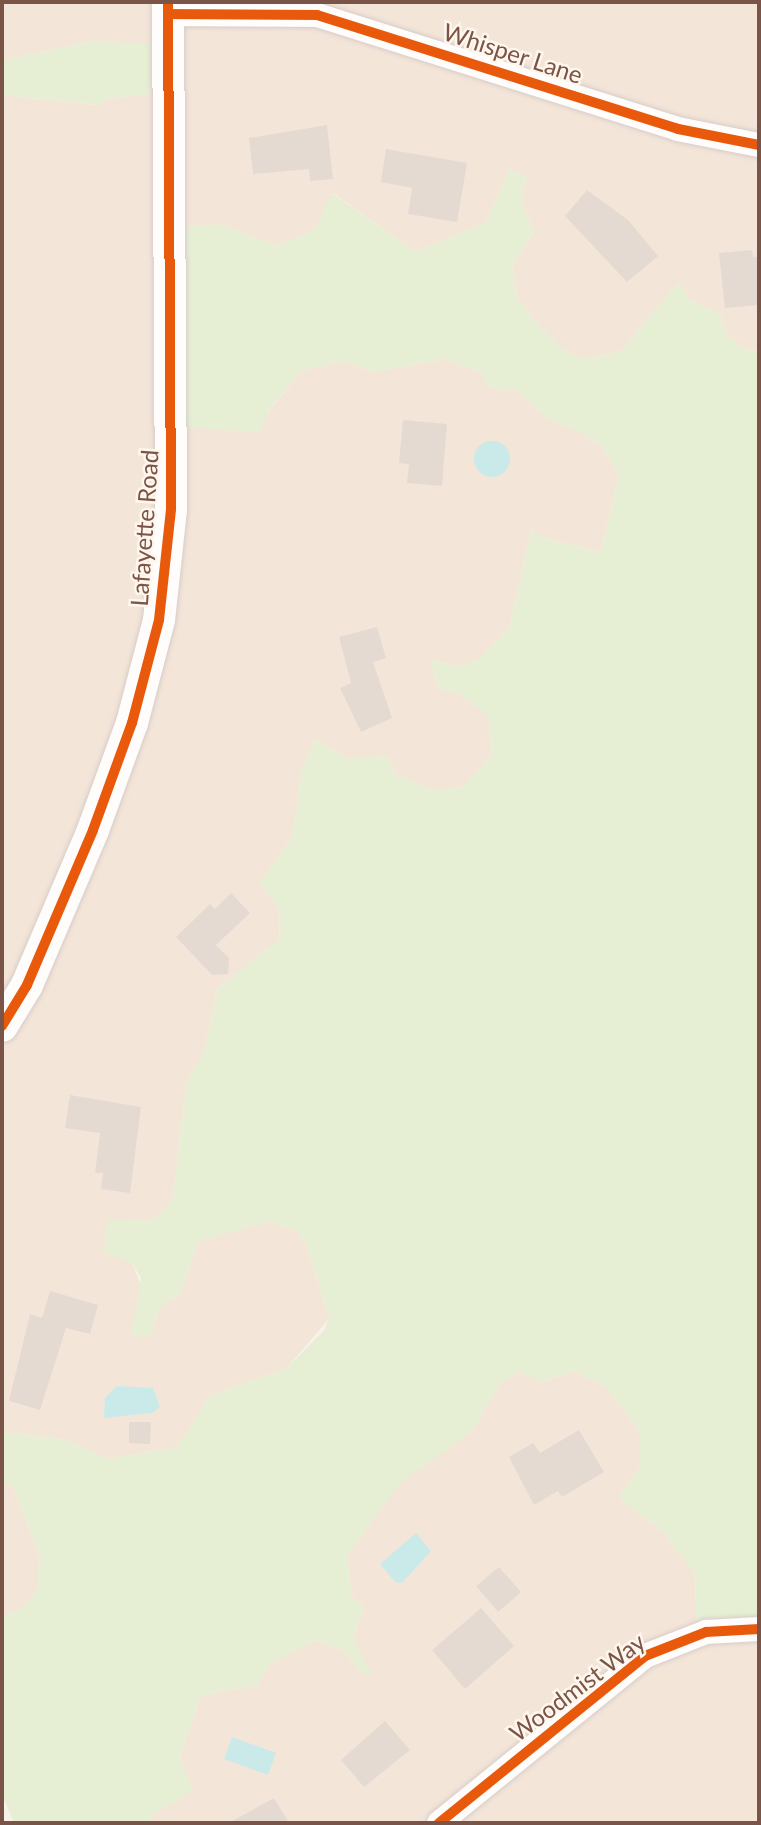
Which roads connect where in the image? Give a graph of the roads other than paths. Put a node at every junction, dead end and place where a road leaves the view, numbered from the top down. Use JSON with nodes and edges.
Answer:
{"nodes":[{"id":1,"x":168,"y":8,"type":"edge"},
{"id":2,"x":759,"y":145,"type":"edge"},
{"id":3,"x":2,"y":1026,"type":"edge"},
{"id":4,"x":759,"y":1629,"type":"edge"},
{"id":5,"x":439,"y":1823,"type":"edge"}],
"edges":[{"from":1,"to":2,"type":"street","name":"Whisper Lane"},
{"from":1,"to":3,"type":"street","name":"Lafayette Road"},
{"from":4,"to":5,"type":"street","name":"Woodmist Way"}]}
